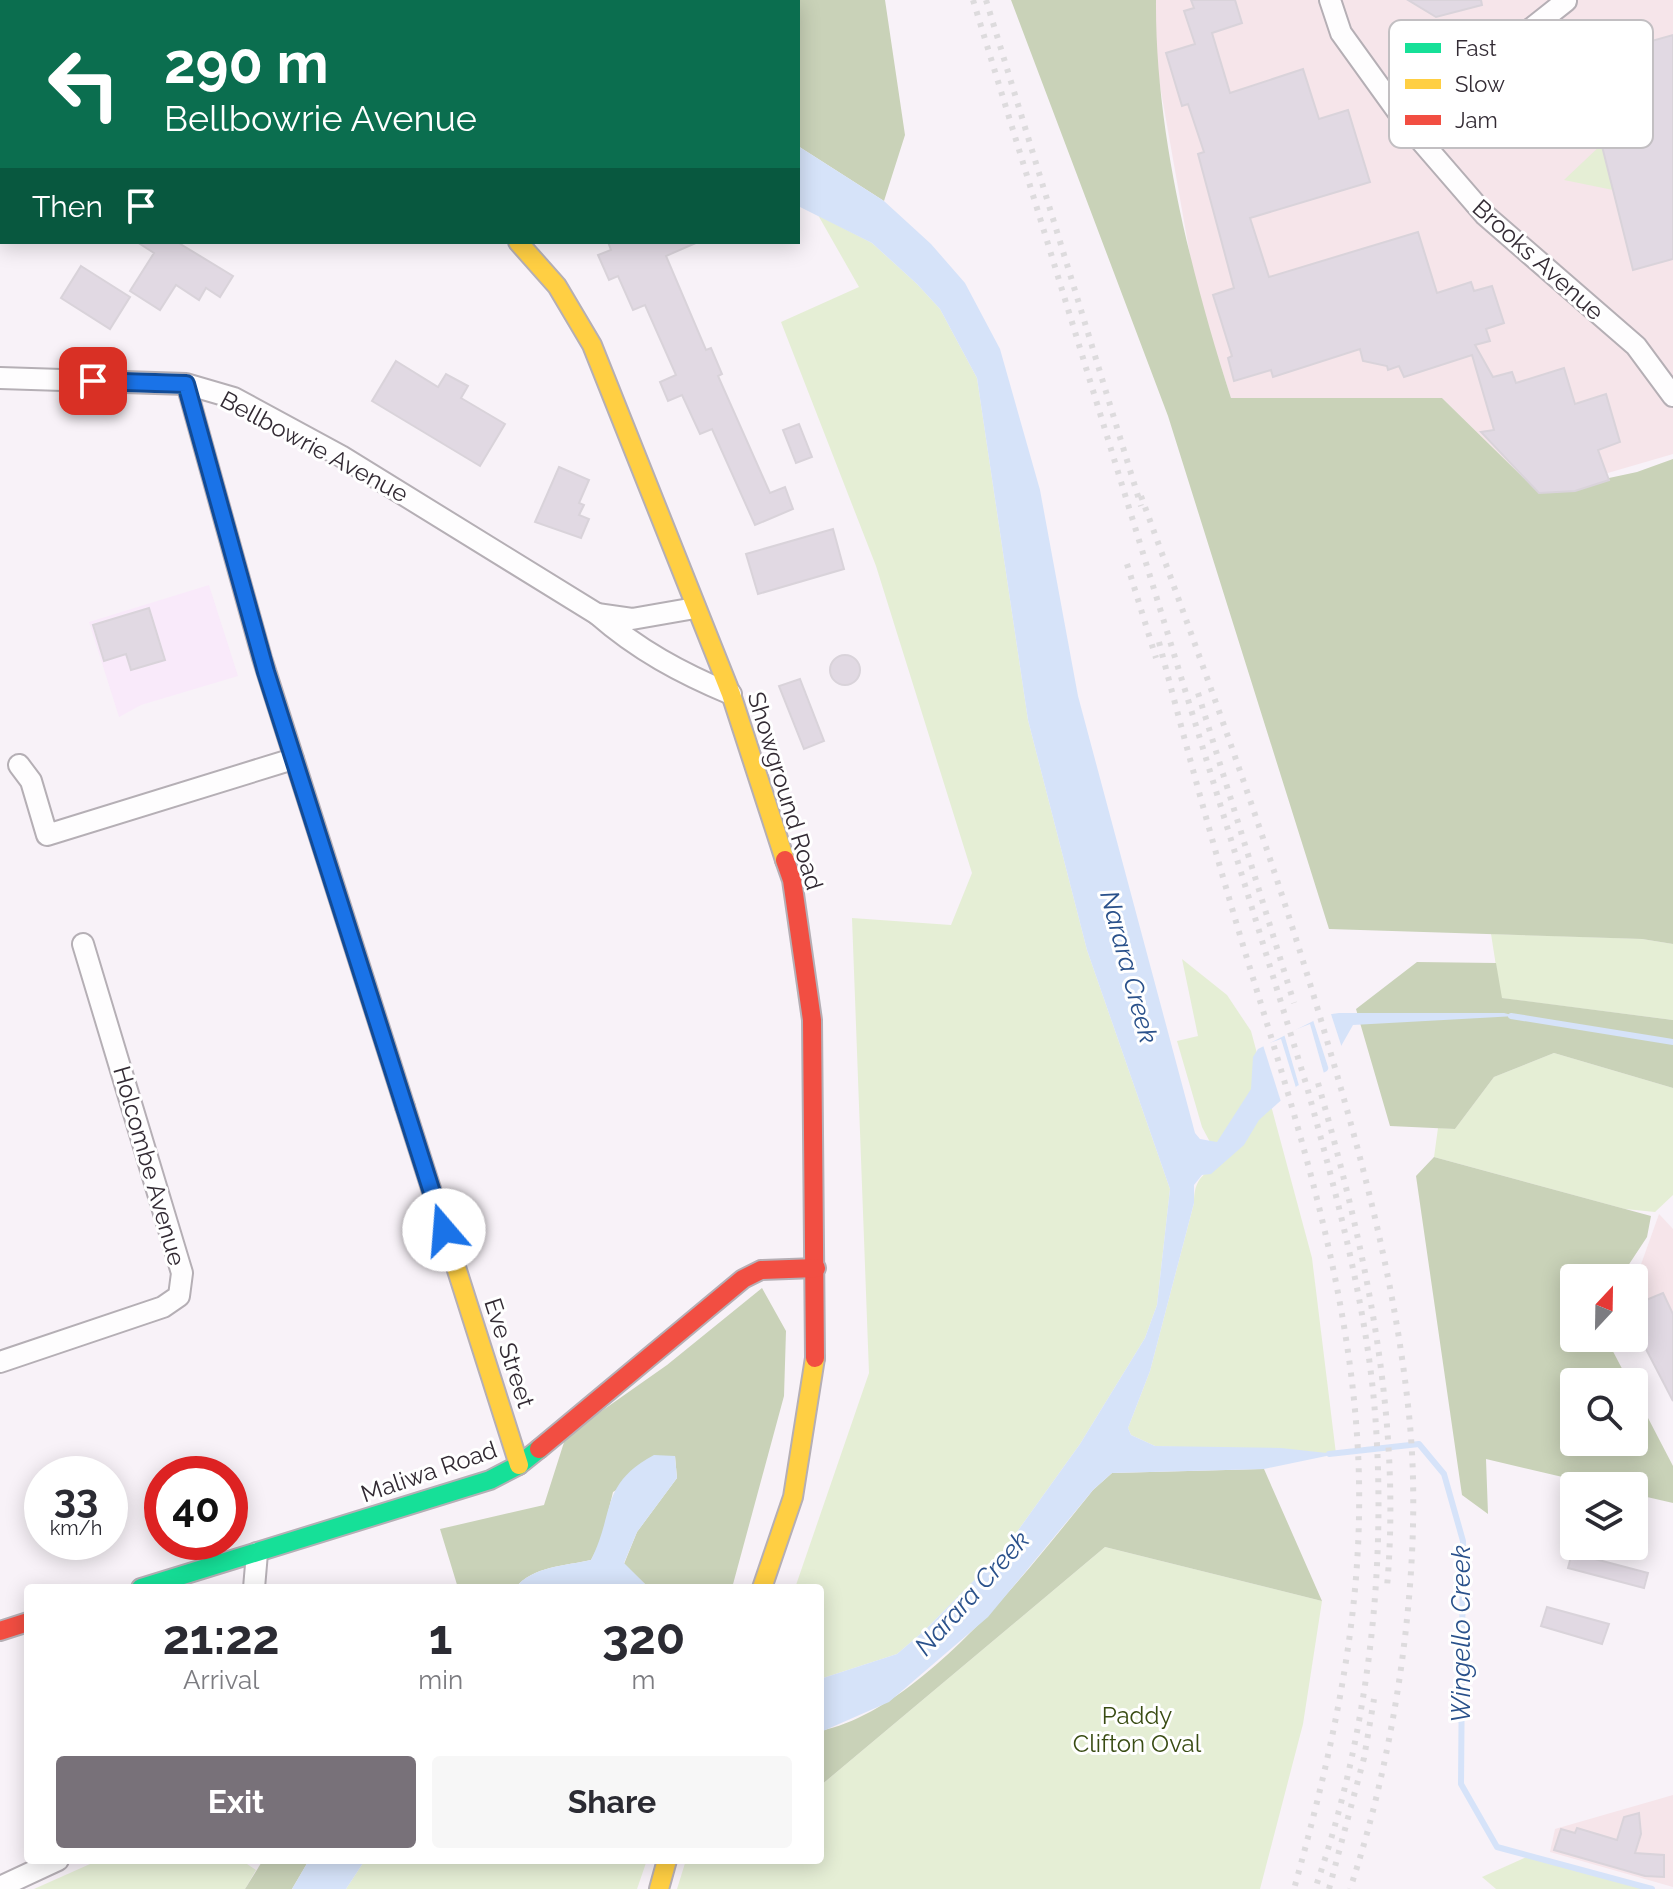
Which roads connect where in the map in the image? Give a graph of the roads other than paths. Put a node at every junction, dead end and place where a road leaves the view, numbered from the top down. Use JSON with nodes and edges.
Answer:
{"nodes":[{"id":1,"x":1330,"y":0,"type":"edge"},
{"id":2,"x":1566,"y":1,"type":"edge"},
{"id":3,"x":1542,"y":20,"type":"edge"},
{"id":4,"x":1389,"y":100,"type":"edge"},
{"id":5,"x":1427,"y":148,"type":"edge"},
{"id":6,"x":520,"y":244,"type":"edge"},
{"id":7,"x":0,"y":378,"type":"edge"},
{"id":8,"x":186,"y":384,"type":"junction"},
{"id":9,"x":1673,"y":396,"type":"edge"},
{"id":10,"x":695,"y":608,"type":"junction"},
{"id":11,"x":597,"y":614,"type":"junction"},
{"id":12,"x":731,"y":694,"type":"junction"},
{"id":13,"x":293,"y":759,"type":"junction"},
{"id":14,"x":19,"y":765,"type":"dead end"},
{"id":15,"x":83,"y":944,"type":"dead end"},
{"id":16,"x":816,"y":1268,"type":"junction"},
{"id":17,"x":0,"y":1362,"type":"edge"},
{"id":18,"x":519,"y":1465,"type":"junction"},
{"id":19,"x":257,"y":1553,"type":"junction"},
{"id":20,"x":154,"y":1584,"type":"edge"},
{"id":21,"x":254,"y":1584,"type":"edge"},
{"id":22,"x":763,"y":1584,"type":"edge"},
{"id":23,"x":24,"y":1623,"type":"edge"},
{"id":24,"x":0,"y":1631,"type":"edge"},
{"id":25,"x":49,"y":1864,"type":"edge"},
{"id":26,"x":666,"y":1864,"type":"edge"},
{"id":27,"x":0,"y":1887,"type":"edge"},
{"id":28,"x":659,"y":1889,"type":"edge"}],
"edges":[{"from":1,"to":4,"type":"street","name":"Brooks Avenue"},
{"from":2,"to":3,"type":"street"},
{"from":5,"to":9,"type":"street","name":"Brooks Avenue"},
{"from":6,"to":10,"type":"street","name":"Showground Road"},
{"from":7,"to":8,"type":"street","name":"Bellbowrie Avenue"},
{"from":8,"to":11,"type":"street","name":"Bellbowrie Avenue"},
{"from":8,"to":13,"type":"street","name":"Eve Street"},
{"from":10,"to":11,"type":"street","name":"Bellbowrie Avenue"},
{"from":10,"to":12,"type":"street","name":"Showground Road"},
{"from":11,"to":12,"type":"street","name":"Bellbowrie Avenue"},
{"from":12,"to":16,"type":"street","name":"Showground Road"},
{"from":13,"to":14,"type":"street"},
{"from":13,"to":18,"type":"street","name":"Eve Street"},
{"from":15,"to":17,"type":"street","name":"Holcombe Avenue"},
{"from":16,"to":18,"type":"street","name":"Maliwa Road"},
{"from":16,"to":22,"type":"street","name":"Showground Road"},
{"from":18,"to":19,"type":"street","name":"Maliwa Road"},
{"from":19,"to":20,"type":"street","name":"Maliwa Road"},
{"from":19,"to":21,"type":"street"},
{"from":23,"to":24,"type":"street"},
{"from":25,"to":27,"type":"street"},
{"from":26,"to":28,"type":"street"}]}
